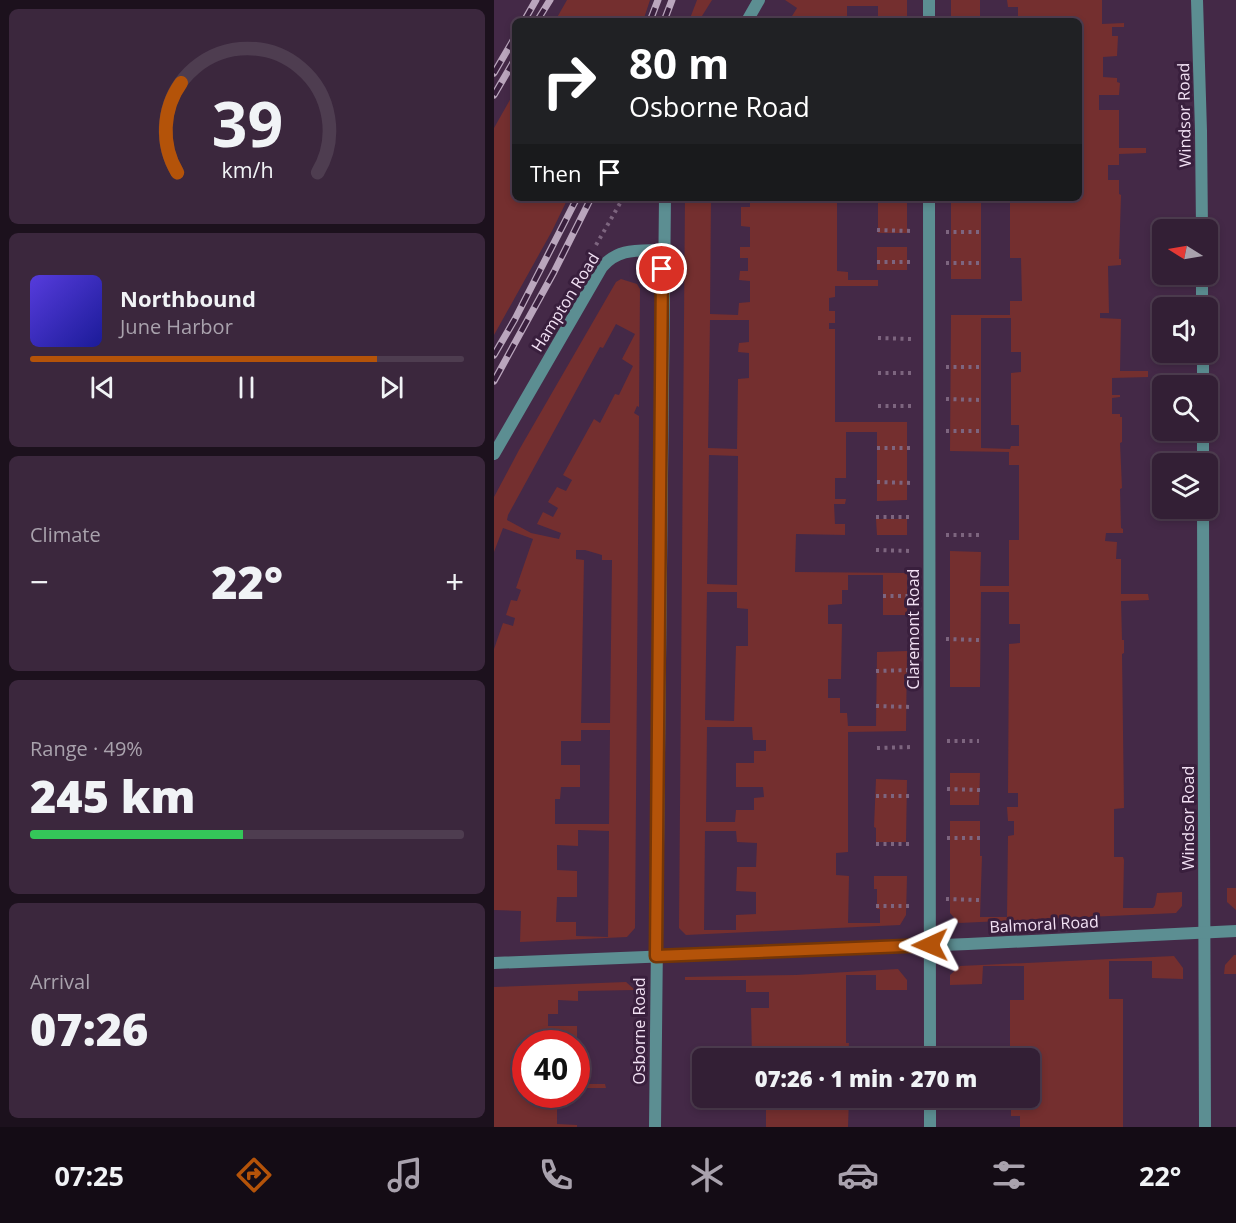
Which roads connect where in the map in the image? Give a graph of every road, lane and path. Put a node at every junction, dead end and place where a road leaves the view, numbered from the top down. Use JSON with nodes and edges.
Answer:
{"nodes":[{"id":1,"x":759,"y":0,"type":"edge"},
{"id":2,"x":929,"y":0,"type":"edge"},
{"id":3,"x":1197,"y":0,"type":"edge"},
{"id":4,"x":749,"y":18,"type":"edge"},
{"id":5,"x":929,"y":18,"type":"edge"},
{"id":6,"x":621,"y":201,"type":"edge"},
{"id":7,"x":665,"y":201,"type":"edge"},
{"id":8,"x":929,"y":201,"type":"edge"},
{"id":9,"x":946,"y":201,"type":"dead end"},
{"id":10,"x":981,"y":201,"type":"dead end"},
{"id":11,"x":1202,"y":219,"type":"edge"},
{"id":12,"x":877,"y":230,"type":"dead end"},
{"id":13,"x":912,"y":231,"type":"dead end"},
{"id":14,"x":946,"y":232,"type":"dead end"},
{"id":15,"x":981,"y":232,"type":"dead end"},
{"id":16,"x":596,"y":245,"type":"dead end"},
{"id":17,"x":663,"y":250,"type":"junction"},
{"id":18,"x":877,"y":262,"type":"dead end"},
{"id":19,"x":912,"y":262,"type":"dead end"},
{"id":20,"x":946,"y":263,"type":"dead end"},
{"id":21,"x":981,"y":263,"type":"dead end"},
{"id":22,"x":878,"y":338,"type":"dead end"},
{"id":23,"x":911,"y":339,"type":"dead end"},
{"id":24,"x":946,"y":367,"type":"dead end"},
{"id":25,"x":981,"y":367,"type":"dead end"},
{"id":26,"x":878,"y":373,"type":"dead end"},
{"id":27,"x":912,"y":373,"type":"dead end"},
{"id":28,"x":946,"y":399,"type":"dead end"},
{"id":29,"x":981,"y":399,"type":"dead end"},
{"id":30,"x":878,"y":406,"type":"dead end"},
{"id":31,"x":912,"y":406,"type":"dead end"},
{"id":32,"x":946,"y":431,"type":"dead end"},
{"id":33,"x":981,"y":431,"type":"dead end"},
{"id":34,"x":877,"y":448,"type":"dead end"},
{"id":35,"x":912,"y":448,"type":"dead end"},
{"id":36,"x":494,"y":454,"type":"edge"},
{"id":37,"x":877,"y":482,"type":"dead end"},
{"id":38,"x":912,"y":483,"type":"dead end"},
{"id":39,"x":876,"y":517,"type":"dead end"},
{"id":40,"x":912,"y":517,"type":"dead end"},
{"id":41,"x":1203,"y":519,"type":"edge"},
{"id":42,"x":946,"y":535,"type":"dead end"},
{"id":43,"x":981,"y":535,"type":"dead end"},
{"id":44,"x":876,"y":550,"type":"dead end"},
{"id":45,"x":911,"y":551,"type":"dead end"},
{"id":46,"x":883,"y":596,"type":"dead end"},
{"id":47,"x":912,"y":596,"type":"dead end"},
{"id":48,"x":946,"y":639,"type":"dead end"},
{"id":49,"x":980,"y":640,"type":"dead end"},
{"id":50,"x":912,"y":670,"type":"dead end"},
{"id":51,"x":876,"y":671,"type":"dead end"},
{"id":52,"x":876,"y":706,"type":"dead end"},
{"id":53,"x":912,"y":706,"type":"dead end"},
{"id":54,"x":946,"y":741,"type":"dead end"},
{"id":55,"x":979,"y":741,"type":"dead end"},
{"id":56,"x":912,"y":747,"type":"dead end"},
{"id":57,"x":877,"y":748,"type":"dead end"},
{"id":58,"x":946,"y":789,"type":"dead end"},
{"id":59,"x":980,"y":790,"type":"dead end"},
{"id":60,"x":876,"y":796,"type":"dead end"},
{"id":61,"x":912,"y":796,"type":"dead end"},
{"id":62,"x":946,"y":838,"type":"dead end"},
{"id":63,"x":980,"y":838,"type":"dead end"},
{"id":64,"x":876,"y":844,"type":"dead end"},
{"id":65,"x":912,"y":844,"type":"dead end"},
{"id":66,"x":946,"y":899,"type":"dead end"},
{"id":67,"x":980,"y":900,"type":"dead end"},
{"id":68,"x":876,"y":906,"type":"dead end"},
{"id":69,"x":912,"y":906,"type":"dead end"},
{"id":70,"x":1236,"y":931,"type":"edge"},
{"id":71,"x":1205,"y":933,"type":"junction"},
{"id":72,"x":930,"y":945,"type":"junction"},
{"id":73,"x":656,"y":956,"type":"junction"},
{"id":74,"x":494,"y":963,"type":"edge"},
{"id":75,"x":930,"y":1048,"type":"edge"},
{"id":76,"x":930,"y":1108,"type":"edge"},
{"id":77,"x":655,"y":1127,"type":"edge"},
{"id":78,"x":930,"y":1127,"type":"edge"},
{"id":79,"x":1205,"y":1127,"type":"edge"}],
"edges":[{"from":1,"to":4,"type":"street"},
{"from":2,"to":5,"type":"street"},
{"from":3,"to":11,"type":"street","name":"Windsor Road"},
{"from":6,"to":16,"type":"path"},
{"from":7,"to":17,"type":"street"},
{"from":8,"to":72,"type":"street","name":"Claremont Road"},
{"from":9,"to":10,"type":"path"},
{"from":12,"to":13,"type":"path"},
{"from":14,"to":15,"type":"path"},
{"from":17,"to":36,"type":"street","name":"Hampton Road"},
{"from":17,"to":73,"type":"street","name":"Osborne Road"},
{"from":18,"to":19,"type":"path"},
{"from":20,"to":21,"type":"path"},
{"from":22,"to":23,"type":"path"},
{"from":24,"to":25,"type":"path"},
{"from":26,"to":27,"type":"path"},
{"from":28,"to":29,"type":"path"},
{"from":30,"to":31,"type":"path"},
{"from":32,"to":33,"type":"path"},
{"from":34,"to":35,"type":"path"},
{"from":37,"to":38,"type":"path"},
{"from":39,"to":40,"type":"path"},
{"from":41,"to":71,"type":"street","name":"Windsor Road"},
{"from":42,"to":43,"type":"path"},
{"from":44,"to":45,"type":"path"},
{"from":46,"to":47,"type":"path"},
{"from":48,"to":49,"type":"path"},
{"from":50,"to":51,"type":"path"},
{"from":52,"to":53,"type":"path"},
{"from":54,"to":55,"type":"path"},
{"from":56,"to":57,"type":"path"},
{"from":58,"to":59,"type":"path"},
{"from":60,"to":61,"type":"path"},
{"from":62,"to":63,"type":"path"},
{"from":64,"to":65,"type":"path"},
{"from":66,"to":67,"type":"path"},
{"from":68,"to":69,"type":"path"},
{"from":70,"to":71,"type":"street","name":"Balmoral Road"},
{"from":71,"to":72,"type":"street","name":"Balmoral Road"},
{"from":71,"to":79,"type":"street","name":"Windsor Road"},
{"from":72,"to":73,"type":"street","name":"Balmoral Road"},
{"from":72,"to":75,"type":"street","name":"Claremont Road"},
{"from":73,"to":74,"type":"street","name":"Balmoral Road"},
{"from":73,"to":77,"type":"street","name":"Osborne Road"},
{"from":76,"to":78,"type":"street"}]}
